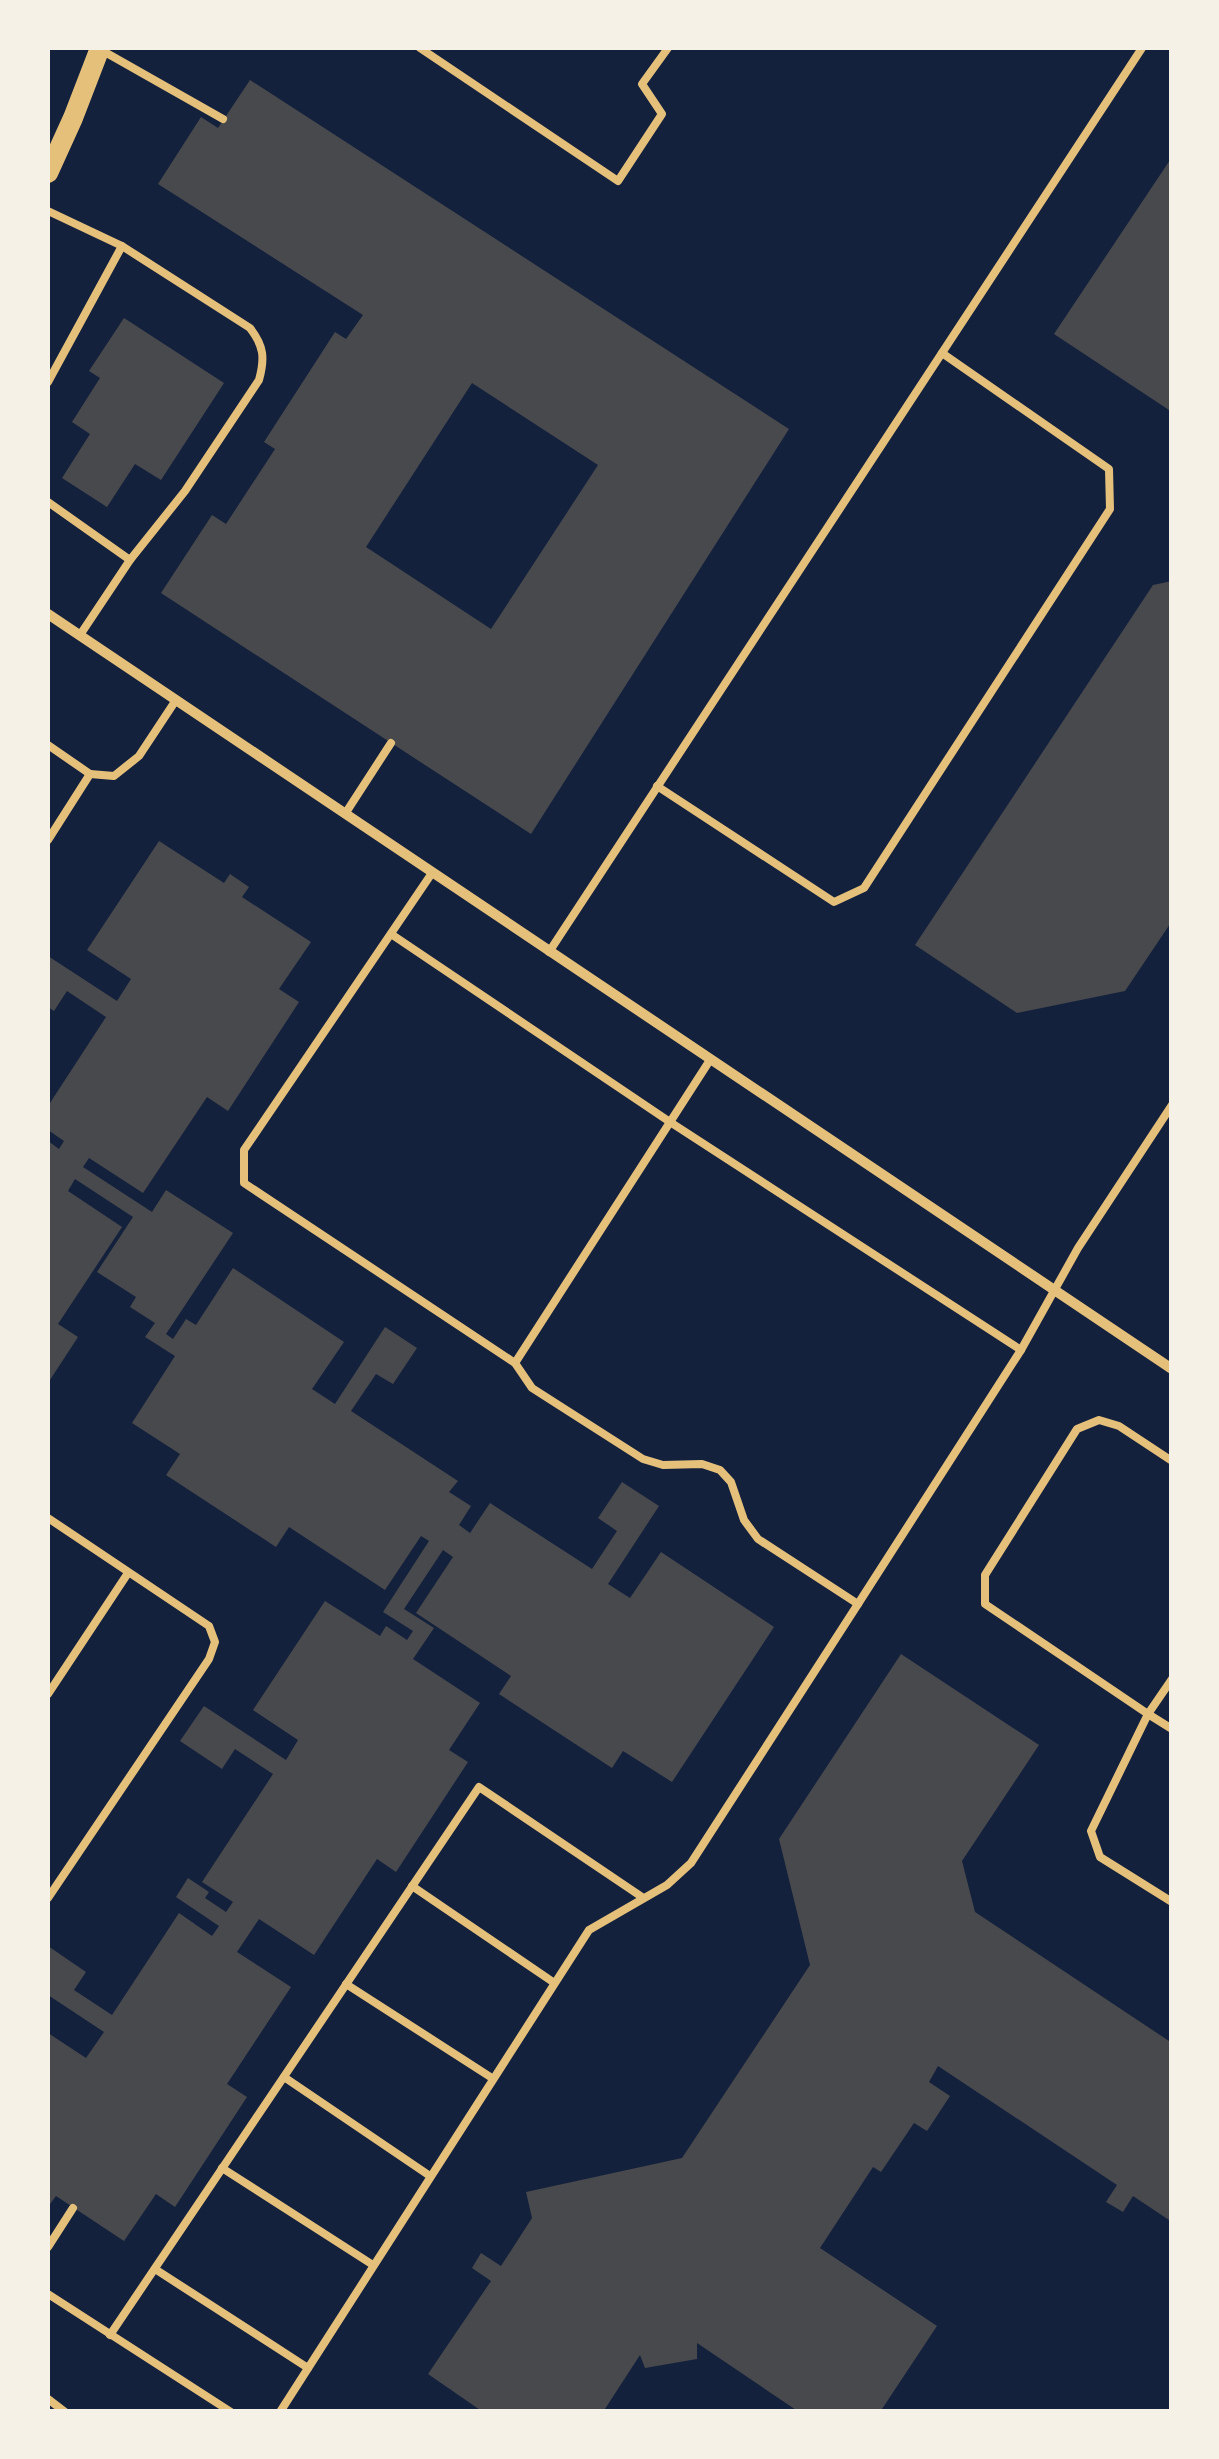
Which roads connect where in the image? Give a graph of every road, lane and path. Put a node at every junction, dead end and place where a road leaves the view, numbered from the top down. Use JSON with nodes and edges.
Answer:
{"nodes":[{"id":1,"x":100,"y":48,"type":"edge"},
{"id":2,"x":420,"y":48,"type":"edge"},
{"id":3,"x":668,"y":48,"type":"edge"},
{"id":4,"x":1142,"y":48,"type":"edge"},
{"id":5,"x":223,"y":119,"type":"dead end"},
{"id":6,"x":48,"y":173,"type":"edge"},
{"id":7,"x":48,"y":212,"type":"edge"},
{"id":8,"x":122,"y":246,"type":"junction"},
{"id":9,"x":942,"y":353,"type":"junction"},
{"id":10,"x":48,"y":382,"type":"edge"},
{"id":11,"x":48,"y":502,"type":"edge"},
{"id":12,"x":130,"y":560,"type":"junction"},
{"id":13,"x":48,"y":614,"type":"edge"},
{"id":14,"x":80,"y":635,"type":"junction"},
{"id":15,"x":176,"y":700,"type":"junction"},
{"id":16,"x":391,"y":742,"type":"dead end"},
{"id":17,"x":48,"y":745,"type":"edge"},
{"id":18,"x":90,"y":774,"type":"junction"},
{"id":19,"x":657,"y":786,"type":"junction"},
{"id":20,"x":344,"y":814,"type":"junction"},
{"id":21,"x":48,"y":840,"type":"edge"},
{"id":22,"x":432,"y":873,"type":"junction"},
{"id":23,"x":391,"y":934,"type":"junction"},
{"id":24,"x":548,"y":952,"type":"junction"},
{"id":25,"x":710,"y":1060,"type":"junction"},
{"id":26,"x":1172,"y":1105,"type":"edge"},
{"id":27,"x":670,"y":1122,"type":"junction"},
{"id":28,"x":1054,"y":1290,"type":"junction"},
{"id":29,"x":1021,"y":1350,"type":"junction"},
{"id":30,"x":515,"y":1363,"type":"junction"},
{"id":31,"x":1170,"y":1365,"type":"edge"},
{"id":32,"x":1172,"y":1461,"type":"edge"},
{"id":33,"x":48,"y":1518,"type":"edge"},
{"id":34,"x":128,"y":1573,"type":"junction"},
{"id":35,"x":858,"y":1604,"type":"junction"},
{"id":36,"x":1172,"y":1679,"type":"edge"},
{"id":37,"x":48,"y":1694,"type":"edge"},
{"id":38,"x":1148,"y":1714,"type":"junction"},
{"id":39,"x":1172,"y":1730,"type":"edge"},
{"id":40,"x":412,"y":1886,"type":"junction"},
{"id":41,"x":642,"y":1897,"type":"junction"},
{"id":42,"x":48,"y":1898,"type":"edge"},
{"id":43,"x":1172,"y":1902,"type":"edge"},
{"id":44,"x":553,"y":1982,"type":"junction"},
{"id":45,"x":346,"y":1984,"type":"junction"},
{"id":46,"x":284,"y":2077,"type":"junction"},
{"id":47,"x":492,"y":2078,"type":"junction"},
{"id":48,"x":222,"y":2168,"type":"junction"},
{"id":49,"x":430,"y":2176,"type":"junction"},
{"id":50,"x":72,"y":2208,"type":"dead end"},
{"id":51,"x":48,"y":2247,"type":"edge"},
{"id":52,"x":372,"y":2265,"type":"junction"},
{"id":53,"x":155,"y":2269,"type":"junction"},
{"id":54,"x":48,"y":2294,"type":"edge"},
{"id":55,"x":110,"y":2334,"type":"junction"},
{"id":56,"x":308,"y":2368,"type":"junction"},
{"id":57,"x":48,"y":2400,"type":"edge"},
{"id":58,"x":65,"y":2412,"type":"edge"},
{"id":59,"x":230,"y":2412,"type":"edge"},
{"id":60,"x":280,"y":2412,"type":"edge"}],
"edges":[{"from":1,"to":5,"type":"lane"},
{"from":1,"to":6,"type":"main road"},
{"from":2,"to":3,"type":"lane"},
{"from":4,"to":9,"type":"lane"},
{"from":7,"to":8,"type":"lane"},
{"from":8,"to":10,"type":"lane"},
{"from":8,"to":12,"type":"lane"},
{"from":9,"to":19,"type":"lane"},
{"from":9,"to":19,"type":"lane"},
{"from":11,"to":12,"type":"lane"},
{"from":12,"to":14,"type":"lane"},
{"from":13,"to":14,"type":"street"},
{"from":14,"to":15,"type":"street"},
{"from":15,"to":18,"type":"lane"},
{"from":15,"to":20,"type":"street"},
{"from":16,"to":20,"type":"lane"},
{"from":17,"to":18,"type":"lane"},
{"from":18,"to":21,"type":"lane"},
{"from":19,"to":24,"type":"lane"},
{"from":20,"to":22,"type":"street"},
{"from":22,"to":23,"type":"lane"},
{"from":22,"to":24,"type":"street"},
{"from":23,"to":27,"type":"lane"},
{"from":23,"to":30,"type":"lane"},
{"from":24,"to":25,"type":"street"},
{"from":25,"to":27,"type":"lane"},
{"from":25,"to":28,"type":"street"},
{"from":26,"to":28,"type":"lane"},
{"from":27,"to":29,"type":"lane"},
{"from":27,"to":30,"type":"lane"},
{"from":28,"to":29,"type":"lane"},
{"from":28,"to":31,"type":"street"},
{"from":29,"to":35,"type":"lane"},
{"from":30,"to":35,"type":"lane"},
{"from":32,"to":38,"type":"lane"},
{"from":33,"to":34,"type":"lane"},
{"from":34,"to":37,"type":"lane"},
{"from":34,"to":42,"type":"lane"},
{"from":35,"to":41,"type":"lane"},
{"from":36,"to":38,"type":"lane"},
{"from":38,"to":39,"type":"lane"},
{"from":38,"to":43,"type":"lane"},
{"from":40,"to":41,"type":"lane"},
{"from":40,"to":44,"type":"lane"},
{"from":40,"to":45,"type":"lane"},
{"from":41,"to":44,"type":"lane"},
{"from":44,"to":47,"type":"lane"},
{"from":45,"to":46,"type":"lane"},
{"from":45,"to":47,"type":"lane"},
{"from":46,"to":48,"type":"lane"},
{"from":46,"to":49,"type":"lane"},
{"from":47,"to":49,"type":"lane"},
{"from":48,"to":52,"type":"lane"},
{"from":48,"to":53,"type":"lane"},
{"from":49,"to":52,"type":"lane"},
{"from":50,"to":51,"type":"lane"},
{"from":52,"to":56,"type":"lane"},
{"from":53,"to":55,"type":"lane"},
{"from":53,"to":56,"type":"lane"},
{"from":54,"to":55,"type":"lane"},
{"from":55,"to":59,"type":"lane"},
{"from":56,"to":60,"type":"lane"},
{"from":57,"to":58,"type":"lane"}]}
